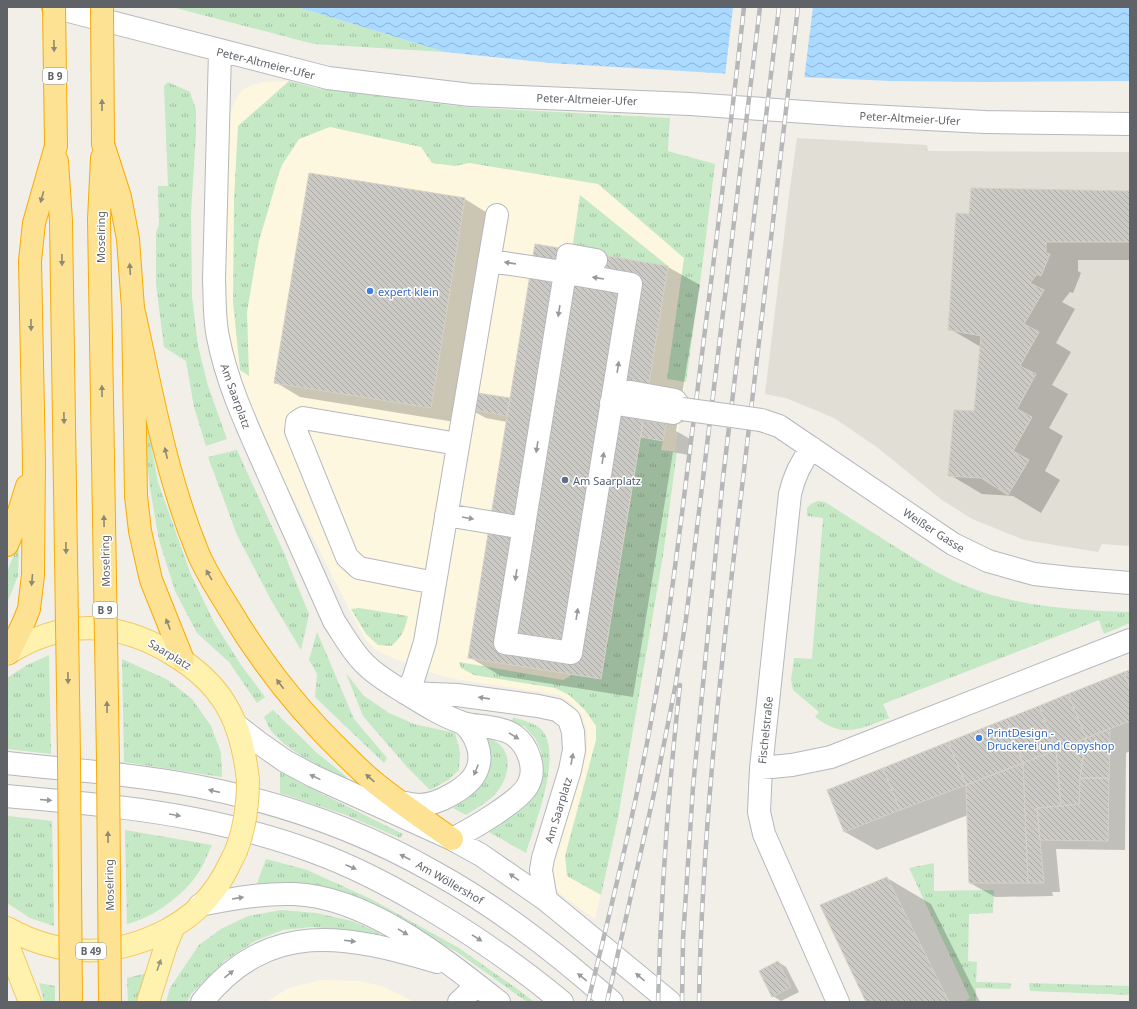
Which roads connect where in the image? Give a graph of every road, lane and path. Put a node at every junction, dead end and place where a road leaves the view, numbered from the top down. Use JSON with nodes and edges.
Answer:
{"nodes":[{"id":1,"x":53,"y":7,"type":"edge"},
{"id":2,"x":102,"y":7,"type":"edge"},
{"id":3,"x":220,"y":51,"type":"junction"},
{"id":4,"x":1130,"y":124,"type":"edge"},
{"id":5,"x":103,"y":144,"type":"junction"},
{"id":6,"x":56,"y":146,"type":"junction"},
{"id":7,"x":497,"y":215,"type":"dead end"},
{"id":8,"x":489,"y":260,"type":"junction"},
{"id":9,"x":596,"y":260,"type":"dead end"},
{"id":10,"x":565,"y":273,"type":"junction"},
{"id":11,"x":133,"y":308,"type":"junction"},
{"id":12,"x":613,"y":396,"type":"junction"},
{"id":13,"x":458,"y":444,"type":"junction"},
{"id":14,"x":812,"y":448,"type":"junction"},
{"id":15,"x":34,"y":462,"type":"junction"},
{"id":16,"x":446,"y":515,"type":"junction"},
{"id":17,"x":524,"y":528,"type":"junction"},
{"id":18,"x":7,"y":546,"type":"edge"},
{"id":19,"x":1130,"y":583,"type":"edge"},
{"id":20,"x":435,"y":584,"type":"junction"},
{"id":21,"x":507,"y":631,"type":"junction"},
{"id":22,"x":536,"y":636,"type":"dead end"},
{"id":23,"x":1130,"y":640,"type":"edge"},
{"id":24,"x":8,"y":654,"type":"edge"},
{"id":25,"x":183,"y":660,"type":"junction"},
{"id":26,"x":406,"y":693,"type":"junction"},
{"id":27,"x":463,"y":723,"type":"junction"},
{"id":28,"x":236,"y":726,"type":"junction"},
{"id":29,"x":7,"y":763,"type":"edge"},
{"id":30,"x":761,"y":768,"type":"junction"},
{"id":31,"x":7,"y":796,"type":"edge"},
{"id":32,"x":400,"y":802,"type":"junction"},
{"id":33,"x":452,"y":839,"type":"junction"},
{"id":34,"x":546,"y":900,"type":"junction"},
{"id":35,"x":200,"y":905,"type":"junction"},
{"id":36,"x":174,"y":926,"type":"junction"},
{"id":37,"x":7,"y":928,"type":"edge"},
{"id":38,"x":7,"y":943,"type":"edge"},
{"id":39,"x":12,"y":963,"type":"edge"},
{"id":40,"x":454,"y":967,"type":"junction"},
{"id":41,"x":477,"y":985,"type":"junction"},
{"id":42,"x":30,"y":1002,"type":"edge"},
{"id":43,"x":71,"y":1002,"type":"edge"},
{"id":44,"x":110,"y":1002,"type":"edge"},
{"id":45,"x":148,"y":1002,"type":"edge"},
{"id":46,"x":202,"y":1002,"type":"edge"},
{"id":47,"x":459,"y":1002,"type":"edge"},
{"id":48,"x":499,"y":1002,"type":"edge"},
{"id":49,"x":562,"y":1002,"type":"edge"},
{"id":50,"x":612,"y":1002,"type":"edge"},
{"id":51,"x":670,"y":1002,"type":"edge"},
{"id":52,"x":838,"y":1002,"type":"edge"}],
"edges":[{"from":1,"to":3,"type":"street","name":"Peter-Altmeier-Ufer"},
{"from":1,"to":6,"type":"highway","number":"B 9","one_way":true,"bridge":true},
{"from":5,"to":2,"type":"highway","number":"B 9","one_way":true,"bridge":true},
{"from":3,"to":4,"type":"street","name":"Peter-Altmeier-Ufer"},
{"from":3,"to":26,"type":"street","name":"Am Saarplatz"},
{"from":11,"to":5,"type":"highway","one_way":true},
{"from":44,"to":5,"type":"highway","name":"Moselring","number":"B 9","one_way":true,"bridge":true},
{"from":6,"to":15,"type":"highway","one_way":true},
{"from":6,"to":43,"type":"highway","number":"B 9","one_way":true,"bridge":true},
{"from":7,"to":8,"type":"street"},
{"from":10,"to":8,"type":"street","one_way":true},
{"from":8,"to":13,"type":"street"},
{"from":9,"to":10,"type":"street"},
{"from":12,"to":10,"type":"street","one_way":true},
{"from":10,"to":17,"type":"street","one_way":true},
{"from":25,"to":11,"type":"highway","one_way":true},
{"from":32,"to":11,"type":"highway","one_way":true},
{"from":12,"to":14,"type":"street","name":"Weißer Gasse","bridge":true},
{"from":21,"to":12,"type":"street","one_way":true},
{"from":13,"to":16,"type":"street"},
{"from":13,"to":20,"type":"street"},
{"from":14,"to":19,"type":"street","name":"Weißer Gasse"},
{"from":14,"to":30,"type":"street","name":"Fischelstraße"},
{"from":15,"to":18,"type":"highway"},
{"from":15,"to":24,"type":"highway","one_way":true},
{"from":16,"to":17,"type":"street","one_way":true},
{"from":16,"to":20,"type":"street"},
{"from":17,"to":21,"type":"street","one_way":true},
{"from":20,"to":26,"type":"street"},
{"from":21,"to":22,"type":"street"},
{"from":23,"to":30,"type":"street"},
{"from":24,"to":25,"type":"main road","name":"Saarplatz","number":"B 49"},
{"from":25,"to":28,"type":"main road","name":"Saarplatz","number":"B 49"},
{"from":26,"to":27,"type":"street","name":"Am Saarplatz"},
{"from":34,"to":26,"type":"street","name":"Am Saarplatz","one_way":true},
{"from":27,"to":32,"type":"street","name":"Am Saarplatz","one_way":true},
{"from":27,"to":33,"type":"street","name":"Am Saarplatz","one_way":true},
{"from":33,"to":28,"type":"street","one_way":true},
{"from":28,"to":35,"type":"main road","name":"Saarplatz","number":"B 49","bridge":true},
{"from":50,"to":29,"type":"street","name":"Am Wöllershof","one_way":true},
{"from":30,"to":52,"type":"street","name":"Fischelstraße"},
{"from":31,"to":49,"type":"street","one_way":true},
{"from":32,"to":33,"type":"highway"},
{"from":34,"to":33,"type":"street","one_way":true},
{"from":51,"to":34,"type":"street","one_way":true},
{"from":35,"to":36,"type":"main road","name":"Saarplatz","number":"B 49"},
{"from":35,"to":40,"type":"street","one_way":true},
{"from":36,"to":37,"type":"main road","name":"Saarplatz","number":"B 49"},
{"from":45,"to":36,"type":"main road","one_way":true},
{"from":38,"to":39,"type":"main road"},
{"from":39,"to":42,"type":"main road"},
{"from":40,"to":41,"type":"street"},
{"from":46,"to":40,"type":"street","one_way":true},
{"from":41,"to":47,"type":"street"},
{"from":41,"to":48,"type":"street"}]}
